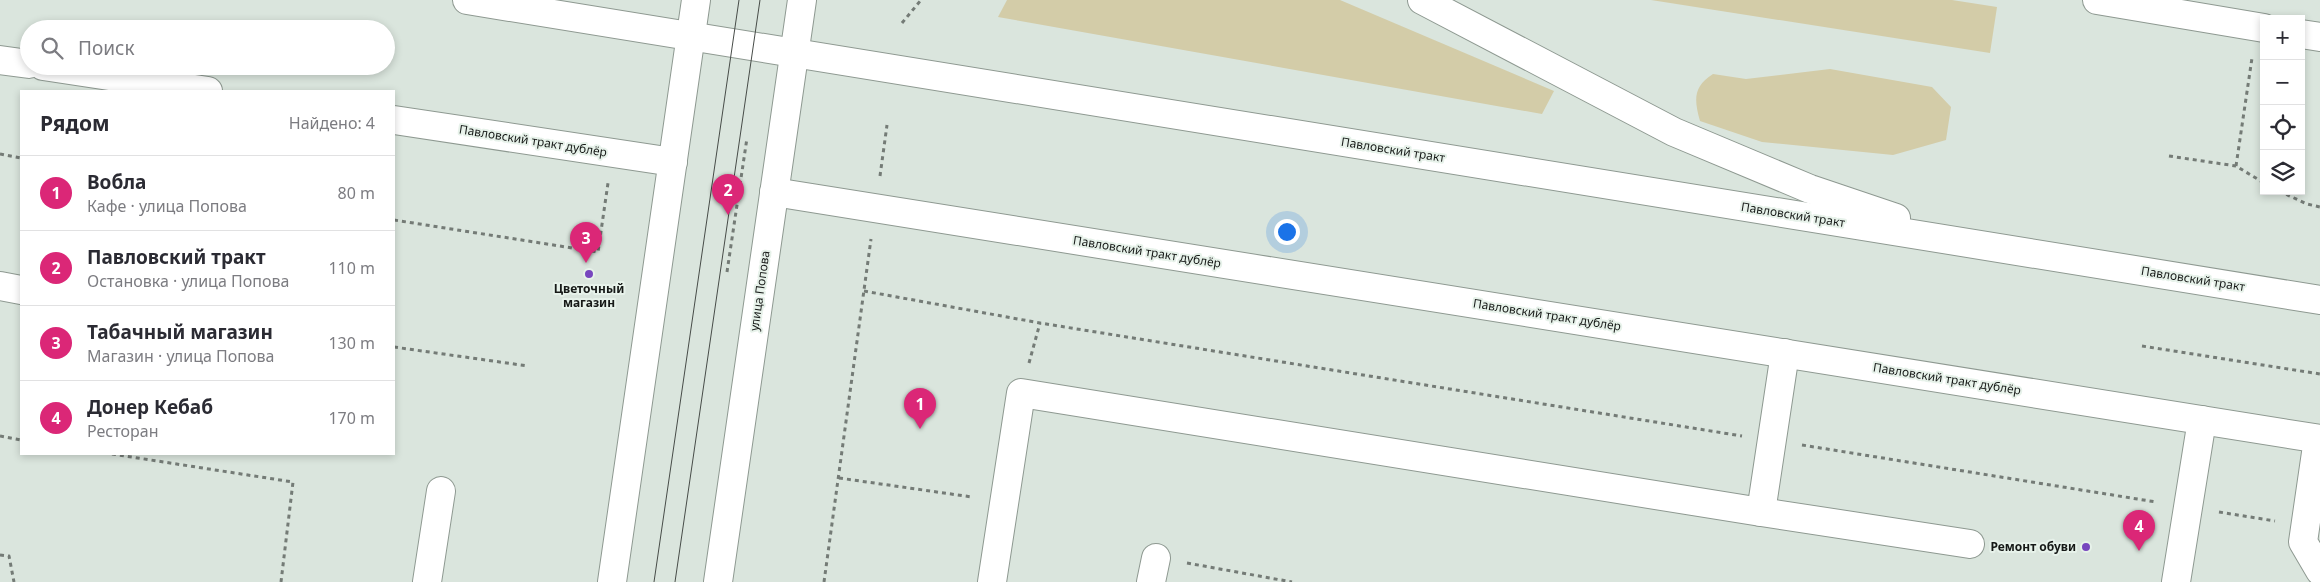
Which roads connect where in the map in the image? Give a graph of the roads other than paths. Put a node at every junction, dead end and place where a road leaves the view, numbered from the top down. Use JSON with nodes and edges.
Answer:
{"nodes":[{"id":1,"x":467,"y":0,"type":"edge"},
{"id":2,"x":696,"y":0,"type":"edge"},
{"id":3,"x":802,"y":0,"type":"edge"},
{"id":4,"x":1422,"y":0,"type":"edge"},
{"id":5,"x":2102,"y":0,"type":"edge"},
{"id":6,"x":2305,"y":35,"type":"edge"},
{"id":7,"x":690,"y":37,"type":"junction"},
{"id":8,"x":2320,"y":37,"type":"edge"},
{"id":9,"x":2258,"y":38,"type":"edge"},
{"id":10,"x":794,"y":53,"type":"junction"},
{"id":11,"x":0,"y":60,"type":"edge"},
{"id":12,"x":20,"y":63,"type":"edge"},
{"id":13,"x":102,"y":75,"type":"edge"},
{"id":14,"x":201,"y":90,"type":"edge"},
{"id":15,"x":395,"y":120,"type":"edge"},
{"id":16,"x":673,"y":162,"type":"junction"},
{"id":17,"x":774,"y":192,"type":"junction"},
{"id":18,"x":1976,"y":244,"type":"junction"},
{"id":19,"x":0,"y":286,"type":"edge"},
{"id":20,"x":20,"y":290,"type":"edge"},
{"id":21,"x":2320,"y":300,"type":"edge"},
{"id":22,"x":1785,"y":353,"type":"junction"},
{"id":23,"x":2202,"y":420,"type":"junction"},
{"id":24,"x":2319,"y":439,"type":"edge"},
{"id":25,"x":440,"y":491,"type":"dead end"},
{"id":26,"x":1761,"y":512,"type":"junction"},
{"id":27,"x":1970,"y":544,"type":"dead end"},
{"id":28,"x":2320,"y":571,"type":"edge"},
{"id":29,"x":427,"y":582,"type":"edge"},
{"id":30,"x":612,"y":582,"type":"edge"},
{"id":31,"x":718,"y":582,"type":"edge"},
{"id":32,"x":992,"y":582,"type":"edge"},
{"id":33,"x":2176,"y":582,"type":"edge"}],
"edges":[{"from":1,"to":7,"type":"main road","name":"Павловский тракт"},
{"from":2,"to":7,"type":"main road"},
{"from":3,"to":10,"type":"main road","name":"улица Попова"},
{"from":4,"to":18,"type":"main road"},
{"from":5,"to":9,"type":"main road"},
{"from":6,"to":8,"type":"main road"},
{"from":7,"to":10,"type":"main road","name":"Павловский тракт"},
{"from":7,"to":16,"type":"main road"},
{"from":10,"to":17,"type":"main road","name":"улица Попова"},
{"from":10,"to":18,"type":"main road","name":"Павловский тракт"},
{"from":11,"to":12,"type":"main road"},
{"from":13,"to":14,"type":"main road"},
{"from":15,"to":16,"type":"main road","name":"Павловский тракт дублёр"},
{"from":16,"to":30,"type":"main road"},
{"from":17,"to":22,"type":"main road","name":"Павловский тракт дублёр"},
{"from":17,"to":31,"type":"main road","name":"улица Попова"},
{"from":18,"to":21,"type":"main road","name":"Павловский тракт"},
{"from":19,"to":20,"type":"main road"},
{"from":22,"to":23,"type":"main road","name":"Павловский тракт дублёр"},
{"from":22,"to":26,"type":"main road"},
{"from":23,"to":24,"type":"main road","name":"Павловский тракт дублёр"},
{"from":23,"to":33,"type":"main road"},
{"from":24,"to":28,"type":"main road"},
{"from":25,"to":29,"type":"main road"},
{"from":26,"to":27,"type":"main road"},
{"from":26,"to":32,"type":"main road"}]}
